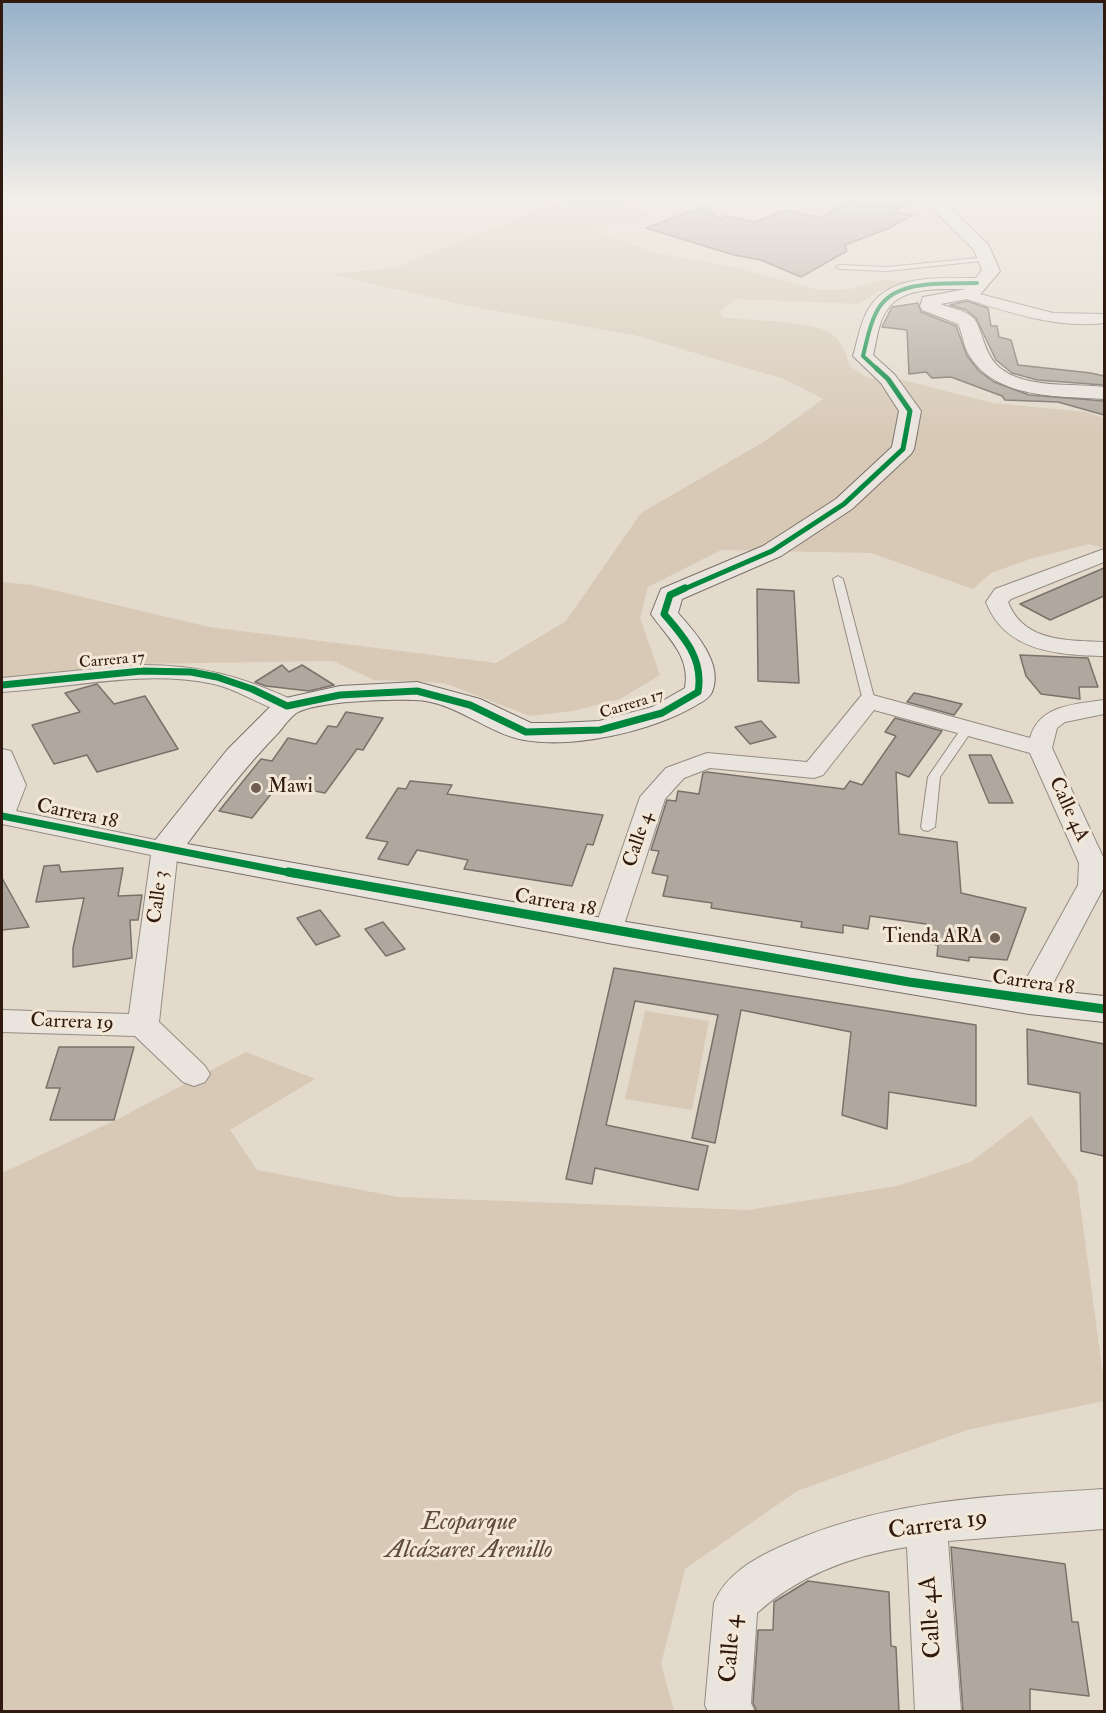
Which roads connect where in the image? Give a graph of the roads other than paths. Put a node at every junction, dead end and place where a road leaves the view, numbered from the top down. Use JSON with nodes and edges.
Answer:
{"nodes":[{"id":1,"x":983,"y":279,"type":"edge"},
{"id":2,"x":973,"y":289,"type":"junction"},
{"id":3,"x":1104,"y":319,"type":"edge"},
{"id":4,"x":1104,"y":393,"type":"edge"},
{"id":5,"x":1103,"y":555,"type":"edge"},
{"id":6,"x":838,"y":579,"type":"dead end"},
{"id":7,"x":1104,"y":649,"type":"edge"},
{"id":8,"x":2,"y":685,"type":"edge"},
{"id":9,"x":869,"y":701,"type":"junction"},
{"id":10,"x":287,"y":706,"type":"junction"},
{"id":11,"x":1104,"y":707,"type":"edge"},
{"id":12,"x":967,"y":729,"type":"junction"},
{"id":13,"x":1040,"y":748,"type":"junction"},
{"id":14,"x":2,"y":756,"type":"edge"},
{"id":15,"x":2,"y":814,"type":"edge"},
{"id":16,"x":928,"y":828,"type":"dead end"},
{"id":17,"x":165,"y":850,"type":"junction"},
{"id":18,"x":608,"y":930,"type":"junction"},
{"id":19,"x":1029,"y":1001,"type":"junction"},
{"id":20,"x":1104,"y":1009,"type":"edge"},
{"id":21,"x":2,"y":1021,"type":"edge"},
{"id":22,"x":143,"y":1025,"type":"junction"},
{"id":23,"x":194,"y":1074,"type":"dead end"},
{"id":24,"x":1104,"y":1509,"type":"edge"},
{"id":25,"x":926,"y":1523,"type":"junction"},
{"id":26,"x":777,"y":1570,"type":"joint"},
{"id":27,"x":732,"y":1712,"type":"edge"},
{"id":28,"x":938,"y":1712,"type":"edge"}],
"edges":[{"from":1,"to":2,"type":"street"},
{"from":2,"to":3,"type":"street"},
{"from":2,"to":4,"type":"street"},
{"from":2,"to":10,"type":"street","name":"Carrera 17"},
{"from":5,"to":7,"type":"street"},
{"from":6,"to":9,"type":"lane"},
{"from":8,"to":10,"type":"street","name":"Carrera 17"},
{"from":9,"to":12,"type":"street"},
{"from":9,"to":18,"type":"street","name":"Calle 4"},
{"from":10,"to":17,"type":"street","name":"Calle 3"},
{"from":11,"to":13,"type":"street"},
{"from":12,"to":13,"type":"street"},
{"from":12,"to":16,"type":"lane"},
{"from":13,"to":19,"type":"street","name":"Calle 4A"},
{"from":14,"to":15,"type":"street","name":"Carrera 18"},
{"from":15,"to":17,"type":"street","name":"Carrera 18"},
{"from":17,"to":18,"type":"street","name":"Carrera 18"},
{"from":17,"to":22,"type":"street","name":"Calle 3"},
{"from":18,"to":19,"type":"street","name":"Carrera 18"},
{"from":19,"to":20,"type":"street","name":"Carrera 18"},
{"from":21,"to":22,"type":"street","name":"Carrera 19"},
{"from":22,"to":23,"type":"street"},
{"from":24,"to":25,"type":"street","name":"Carrera 19"},
{"from":25,"to":26,"type":"street","name":"Carrera 19"},
{"from":25,"to":28,"type":"street","name":"Calle 4A"},
{"from":26,"to":27,"type":"street","name":"Calle 4"}]}
